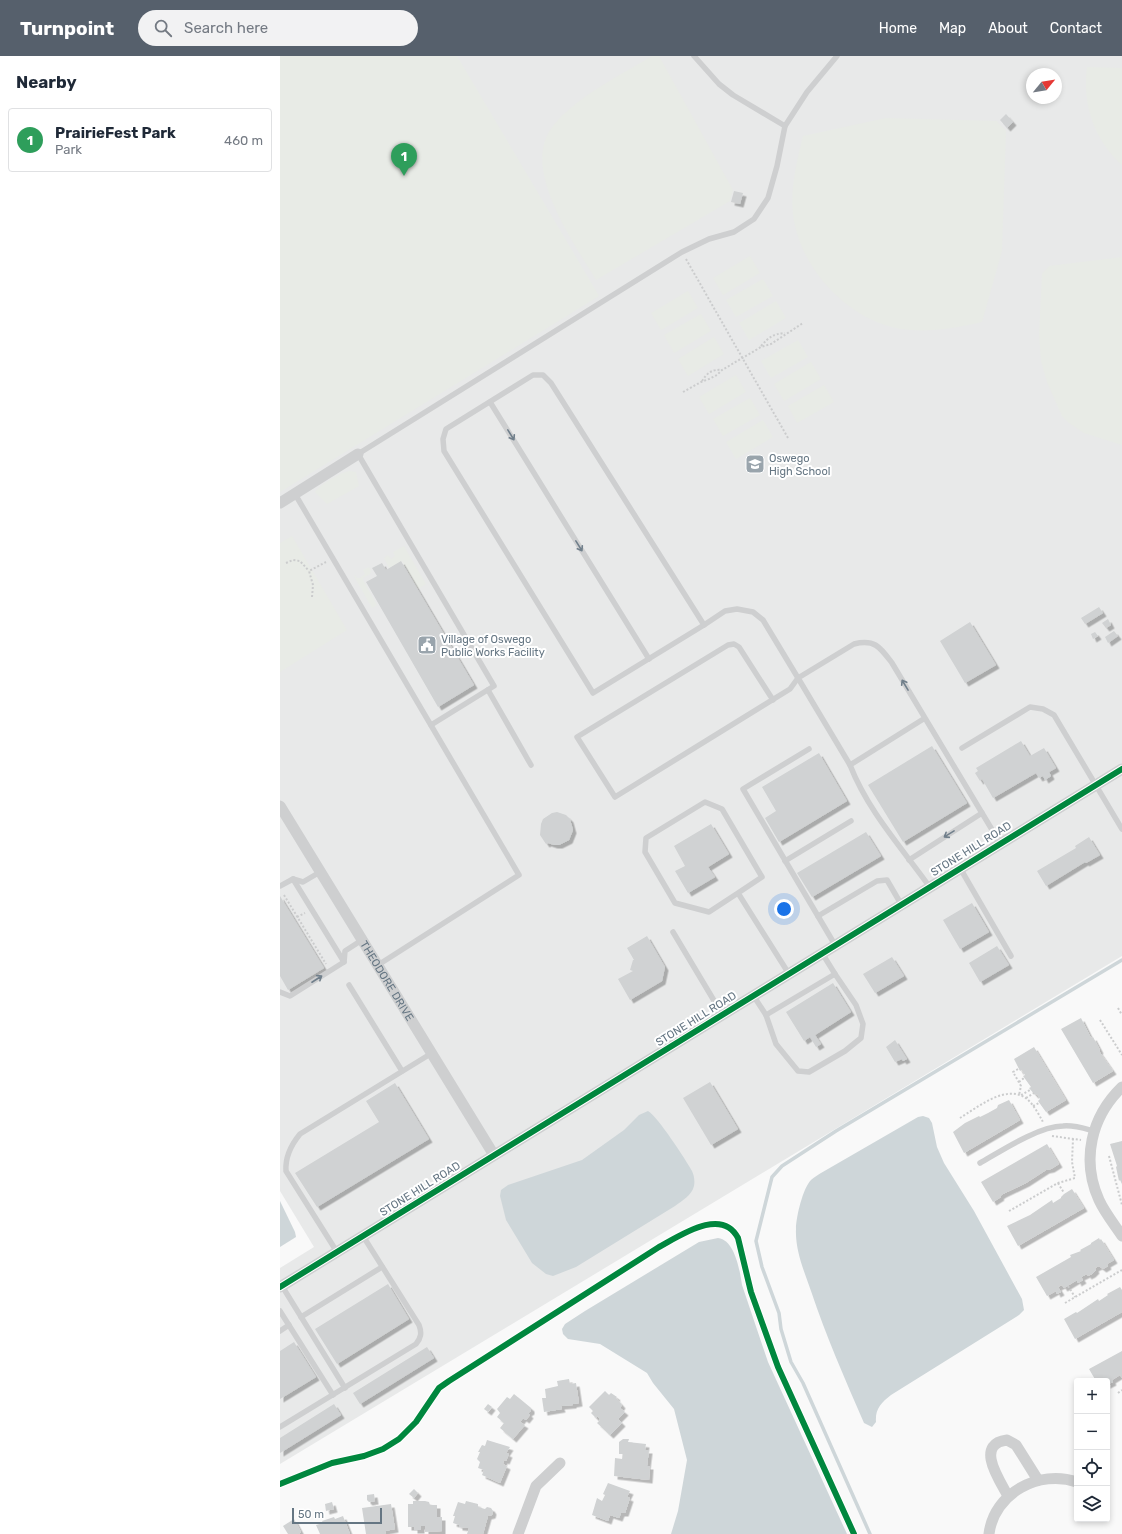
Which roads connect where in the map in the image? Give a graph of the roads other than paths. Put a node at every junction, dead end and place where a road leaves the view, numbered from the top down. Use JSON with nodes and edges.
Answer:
{"nodes":[{"id":1,"x":694,"y":56,"type":"edge"},
{"id":2,"x":837,"y":56,"type":"edge"},
{"id":3,"x":786,"y":126,"type":"junction"},
{"id":4,"x":490,"y":402,"type":"junction"},
{"id":5,"x":358,"y":454,"type":"junction"},
{"id":6,"x":295,"y":494,"type":"junction"},
{"id":7,"x":280,"y":503,"type":"edge"},
{"id":8,"x":704,"y":625,"type":"junction"},
{"id":9,"x":648,"y":659,"type":"junction"},
{"id":10,"x":798,"y":678,"type":"junction"},
{"id":11,"x":488,"y":690,"type":"junction"},
{"id":12,"x":773,"y":700,"type":"junction"},
{"id":13,"x":925,"y":718,"type":"junction"},
{"id":14,"x":431,"y":725,"type":"junction"},
{"id":15,"x":962,"y":748,"type":"dead end"},
{"id":16,"x":809,"y":749,"type":"dead end"},
{"id":17,"x":531,"y":765,"type":"dead end"},
{"id":18,"x":850,"y":765,"type":"junction"},
{"id":19,"x":1122,"y":768,"type":"edge"},
{"id":20,"x":1096,"y":785,"type":"junction"},
{"id":21,"x":280,"y":806,"type":"edge"},
{"id":22,"x":982,"y":813,"type":"junction"},
{"id":23,"x":851,"y":821,"type":"dead end"},
{"id":24,"x":1122,"y":829,"type":"edge"},
{"id":25,"x":1000,"y":843,"type":"junction"},
{"id":26,"x":908,"y":860,"type":"junction"},
{"id":27,"x":785,"y":862,"type":"junction"},
{"id":28,"x":959,"y":868,"type":"junction"},
{"id":29,"x":320,"y":872,"type":"junction"},
{"id":30,"x":293,"y":879,"type":"junction"},
{"id":31,"x":280,"y":886,"type":"edge"},
{"id":32,"x":929,"y":886,"type":"junction"},
{"id":33,"x":738,"y":893,"type":"junction"},
{"id":34,"x":901,"y":904,"type":"junction"},
{"id":35,"x":818,"y":916,"type":"junction"},
{"id":36,"x":673,"y":932,"type":"dead end"},
{"id":37,"x":362,"y":940,"type":"junction"},
{"id":38,"x":836,"y":945,"type":"junction"},
{"id":39,"x":822,"y":953,"type":"junction"},
{"id":40,"x":1011,"y":956,"type":"dead end"},
{"id":41,"x":344,"y":962,"type":"junction"},
{"id":42,"x":378,"y":965,"type":"junction"},
{"id":43,"x":789,"y":974,"type":"junction"},
{"id":44,"x":835,"y":974,"type":"junction"},
{"id":45,"x":349,"y":985,"type":"dead end"},
{"id":46,"x":280,"y":992,"type":"edge"},
{"id":47,"x":754,"y":995,"type":"junction"},
{"id":48,"x":722,"y":1014,"type":"junction"},
{"id":49,"x":766,"y":1015,"type":"junction"},
{"id":50,"x":432,"y":1054,"type":"junction"},
{"id":51,"x":402,"y":1071,"type":"junction"},
{"id":52,"x":1122,"y":1087,"type":"edge"},
{"id":53,"x":1094,"y":1131,"type":"junction"},
{"id":54,"x":494,"y":1155,"type":"junction"},
{"id":55,"x":980,"y":1163,"type":"dead end"},
{"id":56,"x":363,"y":1236,"type":"junction"},
{"id":57,"x":1122,"y":1236,"type":"edge"},
{"id":58,"x":337,"y":1252,"type":"junction"},
{"id":59,"x":382,"y":1267,"type":"junction"},
{"id":60,"x":281,"y":1287,"type":"edge"},
{"id":61,"x":280,"y":1311,"type":"edge"},
{"id":62,"x":301,"y":1317,"type":"junction"},
{"id":63,"x":289,"y":1325,"type":"junction"},
{"id":64,"x":280,"y":1331,"type":"edge"},
{"id":65,"x":345,"y":1388,"type":"junction"},
{"id":66,"x":333,"y":1395,"type":"junction"},
{"id":67,"x":280,"y":1427,"type":"edge"},
{"id":68,"x":560,"y":1463,"type":"dead end"},
{"id":69,"x":1038,"y":1480,"type":"junction"},
{"id":70,"x":1074,"y":1481,"type":"edge"},
{"id":71,"x":1008,"y":1496,"type":"junction"},
{"id":72,"x":518,"y":1534,"type":"edge"},
{"id":73,"x":989,"y":1534,"type":"edge"}],
"edges":[{"from":1,"to":3,"type":"lane"},
{"from":2,"to":3,"type":"lane"},
{"from":3,"to":5,"type":"lane"},
{"from":4,"to":8,"type":"lane"},
{"from":4,"to":9,"type":"lane","one_way":true},
{"from":4,"to":9,"type":"lane"},
{"from":5,"to":6,"type":"street"},
{"from":5,"to":11,"type":"lane"},
{"from":6,"to":7,"type":"street"},
{"from":6,"to":14,"type":"lane"},
{"from":8,"to":9,"type":"lane"},
{"from":8,"to":10,"type":"lane"},
{"from":10,"to":12,"type":"lane"},
{"from":13,"to":10,"type":"lane","one_way":true},
{"from":10,"to":18,"type":"lane"},
{"from":11,"to":14,"type":"lane"},
{"from":11,"to":17,"type":"lane"},
{"from":12,"to":12,"type":"lane"},
{"from":13,"to":18,"type":"lane"},
{"from":13,"to":22,"type":"lane"},
{"from":14,"to":42,"type":"lane"},
{"from":15,"to":20,"type":"lane"},
{"from":16,"to":27,"type":"lane"},
{"from":18,"to":26,"type":"lane"},
{"from":19,"to":20,"type":"street","name":"STONE HILL ROAD"},
{"from":20,"to":24,"type":"lane"},
{"from":20,"to":25,"type":"street","name":"STONE HILL ROAD"},
{"from":21,"to":29,"type":"street","name":"THEODORE DRIVE"},
{"from":22,"to":25,"type":"lane"},
{"from":22,"to":26,"type":"lane","one_way":true},
{"from":23,"to":27,"type":"lane"},
{"from":25,"to":28,"type":"street","name":"STONE HILL ROAD"},
{"from":26,"to":32,"type":"lane"},
{"from":27,"to":35,"type":"lane"},
{"from":28,"to":32,"type":"street","name":"STONE HILL ROAD"},
{"from":28,"to":40,"type":"lane"},
{"from":29,"to":30,"type":"lane"},
{"from":29,"to":37,"type":"street","name":"THEODORE DRIVE"},
{"from":30,"to":31,"type":"lane"},
{"from":30,"to":41,"type":"lane"},
{"from":32,"to":34,"type":"street","name":"STONE HILL ROAD"},
{"from":33,"to":33,"type":"lane"},
{"from":33,"to":43,"type":"lane"},
{"from":34,"to":35,"type":"lane"},
{"from":34,"to":38,"type":"street","name":"STONE HILL ROAD"},
{"from":35,"to":38,"type":"lane"},
{"from":36,"to":48,"type":"lane"},
{"from":37,"to":41,"type":"lane"},
{"from":37,"to":42,"type":"street","name":"THEODORE DRIVE"},
{"from":38,"to":39,"type":"street","name":"STONE HILL ROAD"},
{"from":39,"to":43,"type":"street","name":"STONE HILL ROAD"},
{"from":39,"to":44,"type":"lane"},
{"from":46,"to":41,"type":"lane","one_way":true},
{"from":42,"to":50,"type":"street","name":"THEODORE DRIVE"},
{"from":43,"to":47,"type":"street","name":"STONE HILL ROAD"},
{"from":44,"to":49,"type":"lane"},
{"from":44,"to":49,"type":"lane"},
{"from":45,"to":51,"type":"lane"},
{"from":47,"to":48,"type":"street","name":"STONE HILL ROAD"},
{"from":47,"to":49,"type":"lane"},
{"from":48,"to":54,"type":"street","name":"STONE HILL ROAD"},
{"from":50,"to":51,"type":"lane"},
{"from":50,"to":54,"type":"street","name":"THEODORE DRIVE"},
{"from":51,"to":58,"type":"lane"},
{"from":52,"to":53,"type":"street"},
{"from":53,"to":55,"type":"lane"},
{"from":53,"to":57,"type":"street"},
{"from":54,"to":56,"type":"street","name":"STONE HILL ROAD"},
{"from":56,"to":58,"type":"street","name":"STONE HILL ROAD"},
{"from":56,"to":59,"type":"lane"},
{"from":58,"to":60,"type":"street","name":"STONE HILL ROAD"},
{"from":59,"to":62,"type":"lane"},
{"from":59,"to":65,"type":"lane"},
{"from":60,"to":62,"type":"lane"},
{"from":61,"to":63,"type":"lane"},
{"from":62,"to":65,"type":"lane"},
{"from":63,"to":64,"type":"lane"},
{"from":63,"to":66,"type":"lane"},
{"from":65,"to":66,"type":"lane"},
{"from":66,"to":67,"type":"lane"},
{"from":68,"to":72,"type":"street"},
{"from":69,"to":70,"type":"street"},
{"from":69,"to":71,"type":"street"},
{"from":69,"to":71,"type":"street"},
{"from":71,"to":73,"type":"street"}]}
